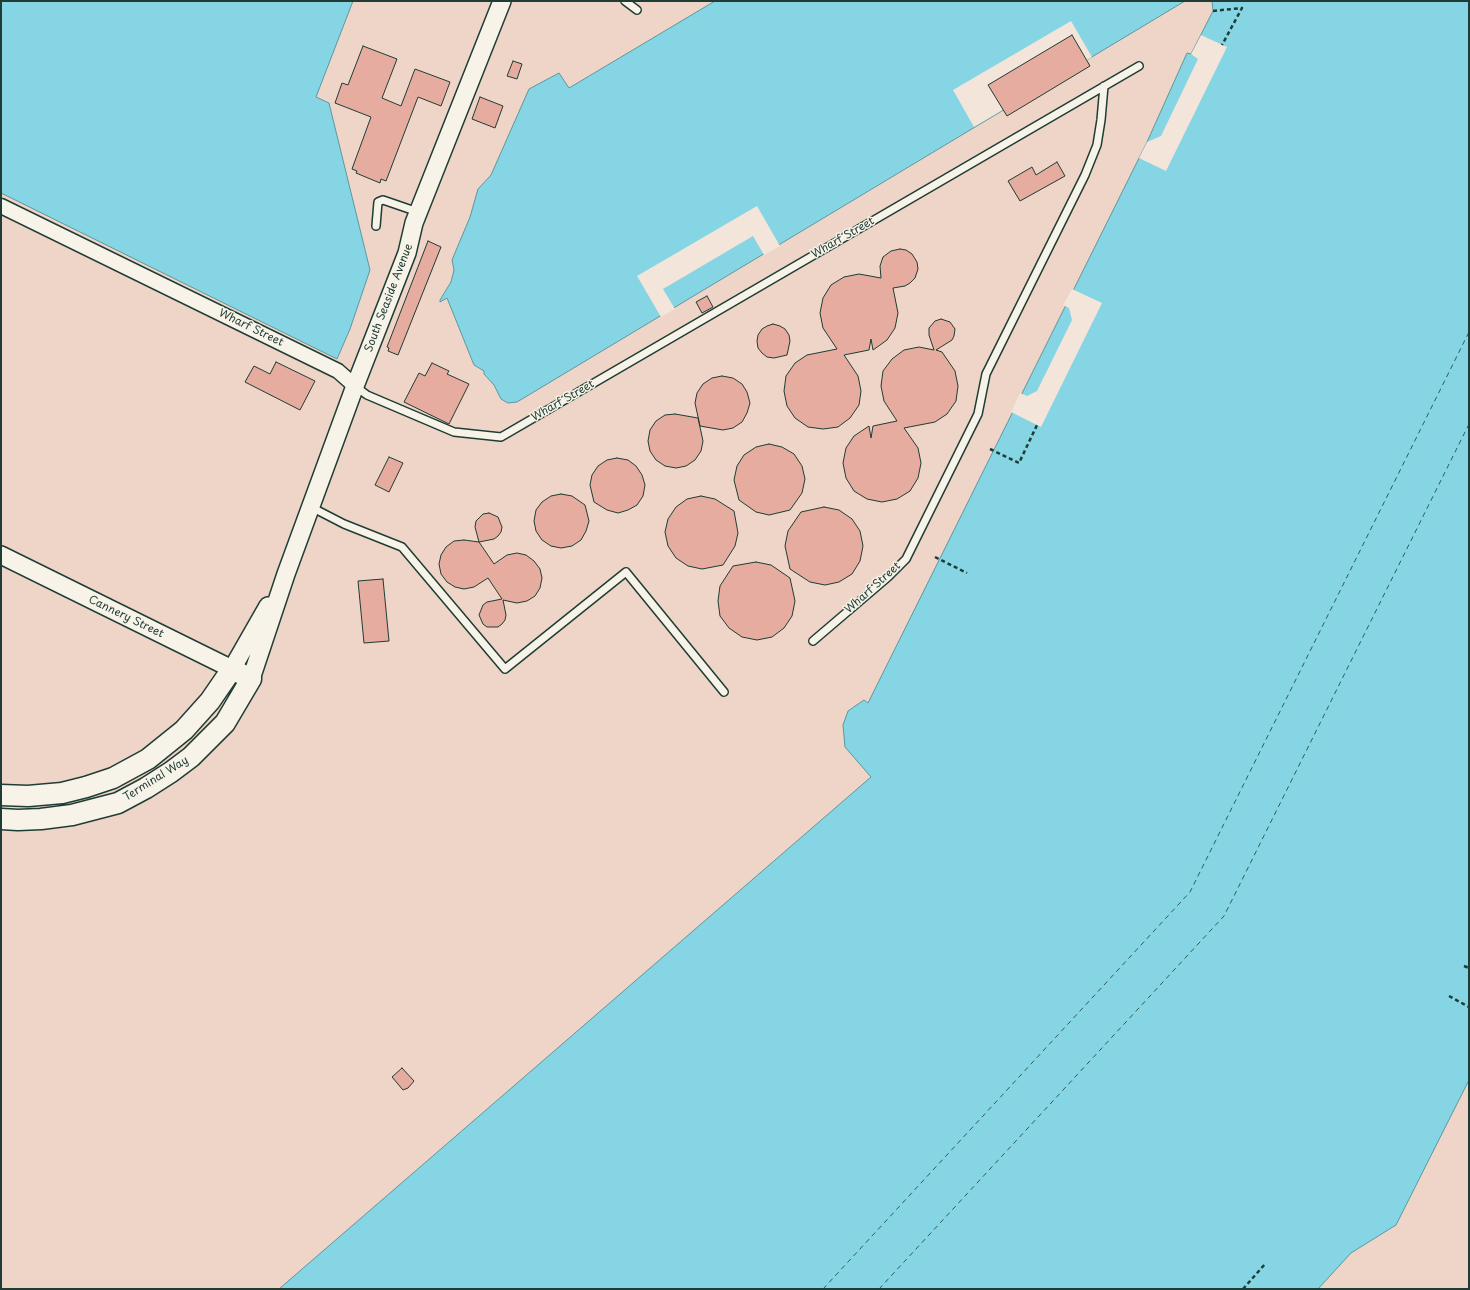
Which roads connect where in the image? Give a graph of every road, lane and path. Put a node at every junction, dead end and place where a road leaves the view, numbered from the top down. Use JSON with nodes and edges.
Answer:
{"nodes":[{"id":1,"x":502,"y":1,"type":"edge"},
{"id":2,"x":625,"y":1,"type":"edge"},
{"id":3,"x":637,"y":10,"type":"dead end"},
{"id":4,"x":1213,"y":11,"type":"dead end"},
{"id":5,"x":1222,"y":45,"type":"dead end"},
{"id":6,"x":1139,"y":66,"type":"dead end"},
{"id":7,"x":1104,"y":86,"type":"junction"},
{"id":8,"x":1,"y":206,"type":"edge"},
{"id":9,"x":418,"y":212,"type":"junction"},
{"id":10,"x":376,"y":226,"type":"dead end"},
{"id":11,"x":355,"y":386,"type":"junction"},
{"id":12,"x":1037,"y":425,"type":"dead end"},
{"id":13,"x":990,"y":449,"type":"dead end"},
{"id":14,"x":311,"y":506,"type":"junction"},
{"id":15,"x":1,"y":554,"type":"edge"},
{"id":16,"x":935,"y":557,"type":"dead end"},
{"id":17,"x":967,"y":573,"type":"dead end"},
{"id":18,"x":286,"y":574,"type":"junction"},
{"id":19,"x":813,"y":641,"type":"dead end"},
{"id":20,"x":232,"y":669,"type":"junction"},
{"id":21,"x":251,"y":679,"type":"junction"},
{"id":22,"x":724,"y":692,"type":"dead end"},
{"id":23,"x":1,"y":796,"type":"edge"},
{"id":24,"x":1,"y":819,"type":"edge"},
{"id":25,"x":1464,"y":966,"type":"dead end"},
{"id":26,"x":1469,"y":968,"type":"edge"},
{"id":27,"x":1448,"y":996,"type":"dead end"},
{"id":28,"x":1469,"y":1007,"type":"edge"},
{"id":29,"x":1265,"y":1264,"type":"dead end"},
{"id":30,"x":1242,"y":1289,"type":"edge"}],
"edges":[{"from":1,"to":9,"type":"street","name":"South Seaside Avenue"},
{"from":2,"to":3,"type":"lane"},
{"from":4,"to":5,"type":"path"},
{"from":6,"to":7,"type":"lane","name":"Wharf Street"},
{"from":7,"to":11,"type":"lane","name":"Wharf Street"},
{"from":7,"to":19,"type":"lane","name":"Wharf Street"},
{"from":8,"to":11,"type":"street","name":"Wharf Street"},
{"from":9,"to":10,"type":"lane"},
{"from":9,"to":11,"type":"street","name":"South Seaside Avenue"},
{"from":11,"to":14,"type":"street","name":"South Seaside Avenue"},
{"from":12,"to":13,"type":"path"},
{"from":14,"to":18,"type":"street","name":"South Seaside Avenue"},
{"from":14,"to":22,"type":"lane"},
{"from":15,"to":20,"type":"street","name":"Cannery Street"},
{"from":16,"to":17,"type":"path"},
{"from":18,"to":20,"type":"street","name":"South Seaside Avenue"},
{"from":18,"to":21,"type":"street","name":"South Seaside Avenue"},
{"from":20,"to":21,"type":"main road","name":"Cannery Street"},
{"from":20,"to":23,"type":"main road","name":"Terminal Way"},
{"from":21,"to":24,"type":"main road","name":"Terminal Way"},
{"from":25,"to":26,"type":"path"},
{"from":27,"to":28,"type":"path"},
{"from":29,"to":30,"type":"path"}]}
